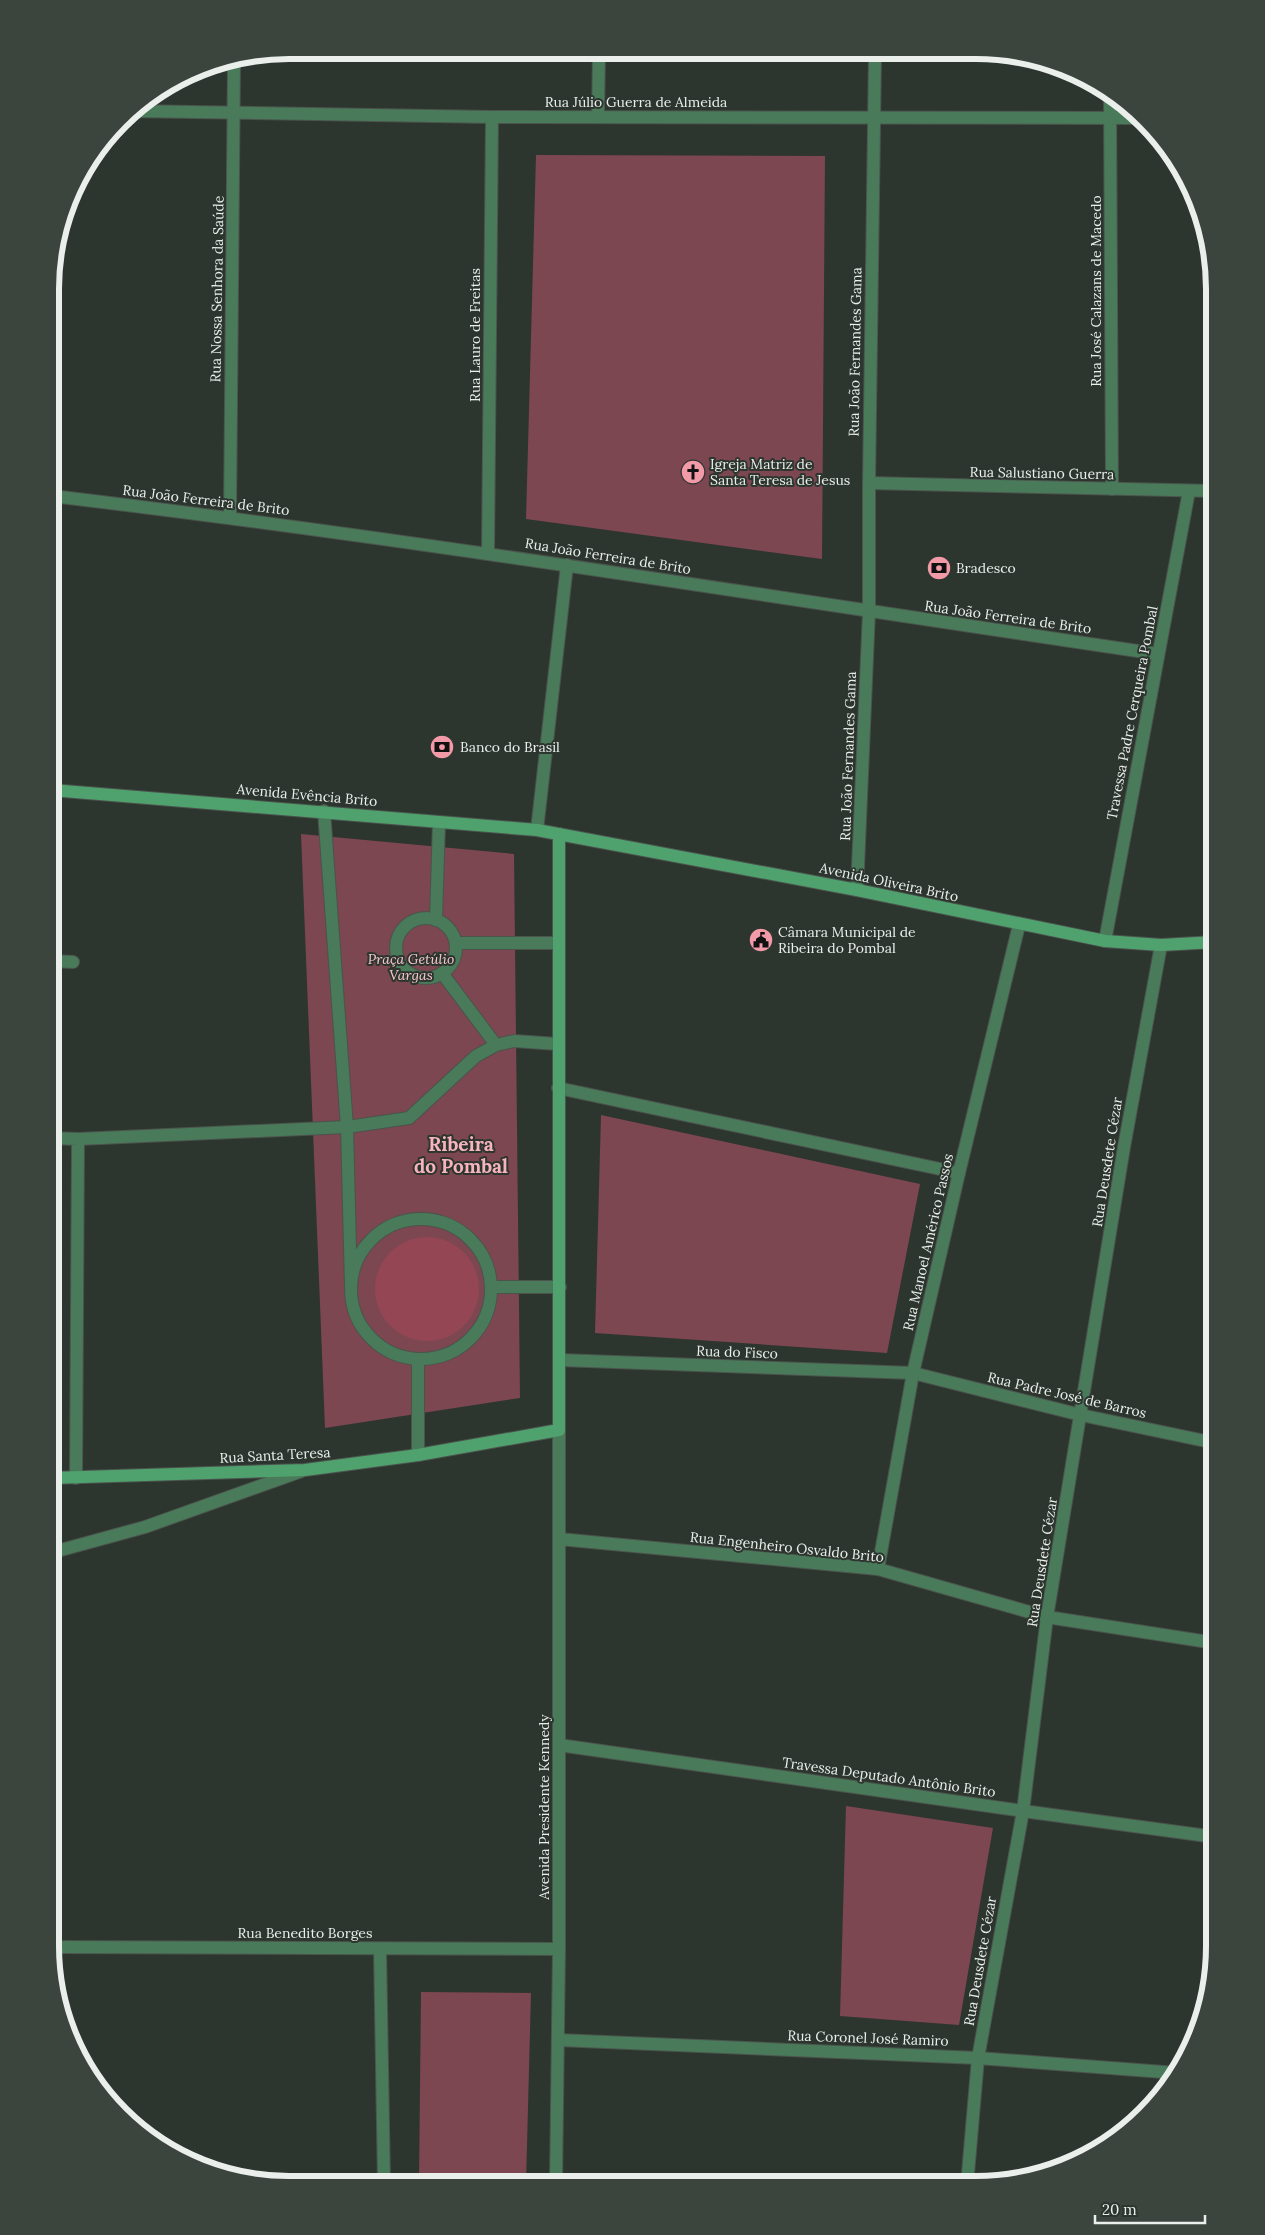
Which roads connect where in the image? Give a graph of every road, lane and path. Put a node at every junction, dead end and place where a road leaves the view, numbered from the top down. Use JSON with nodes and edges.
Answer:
{"nodes":[{"id":1,"x":599,"y":59,"type":"edge"},
{"id":2,"x":875,"y":59,"type":"edge"},
{"id":3,"x":234,"y":66,"type":"edge"},
{"id":4,"x":1110,"y":102,"type":"edge"},
{"id":5,"x":143,"y":111,"type":"edge"},
{"id":6,"x":234,"y":112,"type":"junction"},
{"id":7,"x":492,"y":116,"type":"junction"},
{"id":8,"x":598,"y":116,"type":"junction"},
{"id":9,"x":873,"y":118,"type":"junction"},
{"id":10,"x":1111,"y":118,"type":"junction"},
{"id":11,"x":1130,"y":118,"type":"edge"},
{"id":12,"x":869,"y":483,"type":"junction"},
{"id":13,"x":1112,"y":489,"type":"junction"},
{"id":14,"x":1189,"y":491,"type":"junction"},
{"id":15,"x":1206,"y":491,"type":"edge"},
{"id":16,"x":59,"y":497,"type":"edge"},
{"id":17,"x":230,"y":517,"type":"junction"},
{"id":18,"x":488,"y":553,"type":"junction"},
{"id":19,"x":567,"y":565,"type":"junction"},
{"id":20,"x":869,"y":611,"type":"junction"},
{"id":21,"x":1158,"y":654,"type":"junction"},
{"id":22,"x":59,"y":791,"type":"edge"},
{"id":23,"x":324,"y":811,"type":"junction"},
{"id":24,"x":439,"y":822,"type":"junction"},
{"id":25,"x":536,"y":830,"type":"junction"},
{"id":26,"x":559,"y":834,"type":"junction"},
{"id":27,"x":857,"y":890,"type":"junction"},
{"id":28,"x":436,"y":920,"type":"junction"},
{"id":29,"x":1019,"y":925,"type":"junction"},
{"id":30,"x":1105,"y":941,"type":"junction"},
{"id":31,"x":1206,"y":942,"type":"edge"},
{"id":32,"x":456,"y":943,"type":"junction"},
{"id":33,"x":558,"y":943,"type":"junction"},
{"id":34,"x":1160,"y":945,"type":"junction"},
{"id":35,"x":59,"y":962,"type":"edge"},
{"id":36,"x":73,"y":962,"type":"dead end"},
{"id":37,"x":442,"y":973,"type":"junction"},
{"id":38,"x":558,"y":1044,"type":"junction"},
{"id":39,"x":496,"y":1045,"type":"junction"},
{"id":40,"x":558,"y":1088,"type":"junction"},
{"id":41,"x":347,"y":1127,"type":"junction"},
{"id":42,"x":59,"y":1138,"type":"edge"},
{"id":43,"x":78,"y":1139,"type":"junction"},
{"id":44,"x":958,"y":1173,"type":"junction"},
{"id":45,"x":351,"y":1287,"type":"junction"},
{"id":46,"x":492,"y":1287,"type":"junction"},
{"id":47,"x":560,"y":1287,"type":"junction"},
{"id":48,"x":418,"y":1359,"type":"junction"},
{"id":49,"x":560,"y":1360,"type":"junction"},
{"id":50,"x":913,"y":1374,"type":"junction"},
{"id":51,"x":1081,"y":1415,"type":"junction"},
{"id":52,"x":559,"y":1430,"type":"junction"},
{"id":53,"x":1206,"y":1441,"type":"edge"},
{"id":54,"x":418,"y":1455,"type":"junction"},
{"id":55,"x":305,"y":1470,"type":"junction"},
{"id":56,"x":59,"y":1478,"type":"edge"},
{"id":57,"x":76,"y":1478,"type":"junction"},
{"id":58,"x":559,"y":1539,"type":"junction"},
{"id":59,"x":59,"y":1551,"type":"edge"},
{"id":60,"x":878,"y":1569,"type":"junction"},
{"id":61,"x":1047,"y":1617,"type":"junction"},
{"id":62,"x":1206,"y":1642,"type":"edge"},
{"id":63,"x":559,"y":1744,"type":"junction"},
{"id":64,"x":1023,"y":1811,"type":"junction"},
{"id":65,"x":1206,"y":1836,"type":"edge"},
{"id":66,"x":59,"y":1947,"type":"edge"},
{"id":67,"x":380,"y":1949,"type":"junction"},
{"id":68,"x":559,"y":1950,"type":"junction"},
{"id":69,"x":558,"y":2040,"type":"junction"},
{"id":70,"x":978,"y":2058,"type":"junction"},
{"id":71,"x":1169,"y":2072,"type":"edge"},
{"id":72,"x":384,"y":2176,"type":"edge"},
{"id":73,"x":556,"y":2176,"type":"edge"},
{"id":74,"x":968,"y":2176,"type":"edge"}],
"edges":[{"from":1,"to":8,"type":"street"},
{"from":2,"to":9,"type":"street","name":"Rua João Fernandes Gama"},
{"from":3,"to":6,"type":"street","name":"Rua Nossa Senhora da Saúde"},
{"from":4,"to":10,"type":"street","name":"Rua José Calazans de Macedo"},
{"from":5,"to":6,"type":"street","name":"Rua Júlio Guerra de Almeida"},
{"from":6,"to":7,"type":"street","name":"Rua Júlio Guerra de Almeida"},
{"from":6,"to":17,"type":"street","name":"Rua Nossa Senhora da Saúde"},
{"from":7,"to":8,"type":"street","name":"Rua Júlio Guerra de Almeida"},
{"from":7,"to":18,"type":"street","name":"Rua Lauro de Freitas"},
{"from":8,"to":9,"type":"street","name":"Rua Júlio Guerra de Almeida"},
{"from":9,"to":10,"type":"street","name":"Rua Júlio Guerra de Almeida"},
{"from":9,"to":12,"type":"street","name":"Rua João Fernandes Gama"},
{"from":10,"to":11,"type":"street","name":"Rua Júlio Guerra de Almeida"},
{"from":10,"to":13,"type":"street","name":"Rua José Calazans de Macedo"},
{"from":12,"to":13,"type":"street","name":"Rua Salustiano Guerra"},
{"from":12,"to":20,"type":"street","name":"Rua João Fernandes Gama"},
{"from":13,"to":14,"type":"street","name":"Rua Salustiano Guerra"},
{"from":14,"to":15,"type":"street","name":"Rua Salustiano Guerra"},
{"from":14,"to":21,"type":"street","name":"Travessa Padre Cerqueira Pombal"},
{"from":16,"to":17,"type":"street","name":"Rua João Ferreira de Brito"},
{"from":17,"to":18,"type":"street","name":"Rua João Ferreira de Brito"},
{"from":18,"to":19,"type":"street","name":"Rua João Ferreira de Brito"},
{"from":19,"to":20,"type":"street","name":"Rua João Ferreira de Brito"},
{"from":19,"to":25,"type":"street"},
{"from":20,"to":21,"type":"street","name":"Rua João Ferreira de Brito"},
{"from":20,"to":27,"type":"street","name":"Rua João Fernandes Gama"},
{"from":21,"to":30,"type":"street","name":"Travessa Padre Cerqueira Pombal"},
{"from":22,"to":23,"type":"main road","name":"Avenida Evência Brito"},
{"from":23,"to":24,"type":"main road","name":"Avenida Evência Brito"},
{"from":23,"to":41,"type":"street"},
{"from":24,"to":25,"type":"main road","name":"Avenida Evência Brito"},
{"from":24,"to":28,"type":"street"},
{"from":25,"to":26,"type":"main road","name":"Avenida Evência Brito"},
{"from":26,"to":27,"type":"main road","name":"Avenida Oliveira Brito"},
{"from":26,"to":33,"type":"main road"},
{"from":27,"to":29,"type":"main road","name":"Avenida Oliveira Brito"},
{"from":28,"to":32,"type":"street"},
{"from":28,"to":37,"type":"street"},
{"from":29,"to":30,"type":"main road","name":"Avenida Oliveira Brito"},
{"from":29,"to":44,"type":"street","name":"Rua Manoel Américo Passos"},
{"from":30,"to":34,"type":"main road","name":"Avenida Oliveira Brito"},
{"from":31,"to":34,"type":"main road","name":"Avenida Oliveira Brito"},
{"from":32,"to":33,"type":"street"},
{"from":32,"to":37,"type":"street"},
{"from":33,"to":38,"type":"main road"},
{"from":34,"to":51,"type":"street","name":"Rua Deusdete Cézar"},
{"from":35,"to":36,"type":"street"},
{"from":37,"to":39,"type":"street"},
{"from":38,"to":39,"type":"street"},
{"from":38,"to":40,"type":"main road"},
{"from":39,"to":41,"type":"street"},
{"from":40,"to":44,"type":"street"},
{"from":40,"to":47,"type":"main road"},
{"from":41,"to":43,"type":"street"},
{"from":41,"to":45,"type":"street"},
{"from":42,"to":43,"type":"street"},
{"from":43,"to":57,"type":"street"},
{"from":44,"to":50,"type":"street","name":"Rua Manoel Américo Passos"},
{"from":45,"to":46,"type":"street"},
{"from":45,"to":48,"type":"street"},
{"from":46,"to":47,"type":"street"},
{"from":46,"to":48,"type":"street"},
{"from":47,"to":49,"type":"main road"},
{"from":48,"to":54,"type":"street"},
{"from":49,"to":50,"type":"street","name":"Rua do Fisco"},
{"from":49,"to":52,"type":"main road"},
{"from":50,"to":51,"type":"street","name":"Rua Padre José de Barros"},
{"from":50,"to":60,"type":"street","name":"Rua Manoel Américo Passos"},
{"from":51,"to":53,"type":"street","name":"Rua Padre José de Barros"},
{"from":51,"to":61,"type":"street","name":"Rua Deusdete Cézar"},
{"from":52,"to":54,"type":"main road","name":"Rua Santa Teresa"},
{"from":52,"to":58,"type":"street","name":"Avenida Presidente Kennedy"},
{"from":54,"to":55,"type":"main road","name":"Rua Santa Teresa"},
{"from":55,"to":57,"type":"main road","name":"Rua Santa Teresa"},
{"from":55,"to":59,"type":"street"},
{"from":56,"to":57,"type":"main road","name":"Rua Santa Teresa"},
{"from":58,"to":60,"type":"street","name":"Rua Engenheiro Osvaldo Brito"},
{"from":58,"to":63,"type":"street","name":"Avenida Presidente Kennedy"},
{"from":60,"to":61,"type":"street","name":"Rua Engenheiro Osvaldo Brito"},
{"from":61,"to":62,"type":"street","name":"Rua Engenheiro Osvaldo Brito"},
{"from":61,"to":64,"type":"street","name":"Rua Deusdete Cézar"},
{"from":63,"to":64,"type":"street","name":"Travessa Deputado Antônio Brito"},
{"from":63,"to":68,"type":"street","name":"Avenida Presidente Kennedy"},
{"from":64,"to":65,"type":"street","name":"Travessa Deputado Antônio Brito"},
{"from":64,"to":70,"type":"street","name":"Rua Deusdete Cézar"},
{"from":66,"to":67,"type":"street","name":"Rua Benedito Borges"},
{"from":67,"to":68,"type":"street","name":"Rua Benedito Borges"},
{"from":67,"to":72,"type":"street"},
{"from":68,"to":69,"type":"street","name":"Avenida Presidente Kennedy"},
{"from":69,"to":70,"type":"street","name":"Rua Coronel José Ramiro"},
{"from":69,"to":73,"type":"street","name":"Avenida Presidente Kennedy"},
{"from":70,"to":71,"type":"street","name":"Rua Coronel José Ramiro"},
{"from":70,"to":74,"type":"street","name":"Rua Deusdete Cézar"}]}
